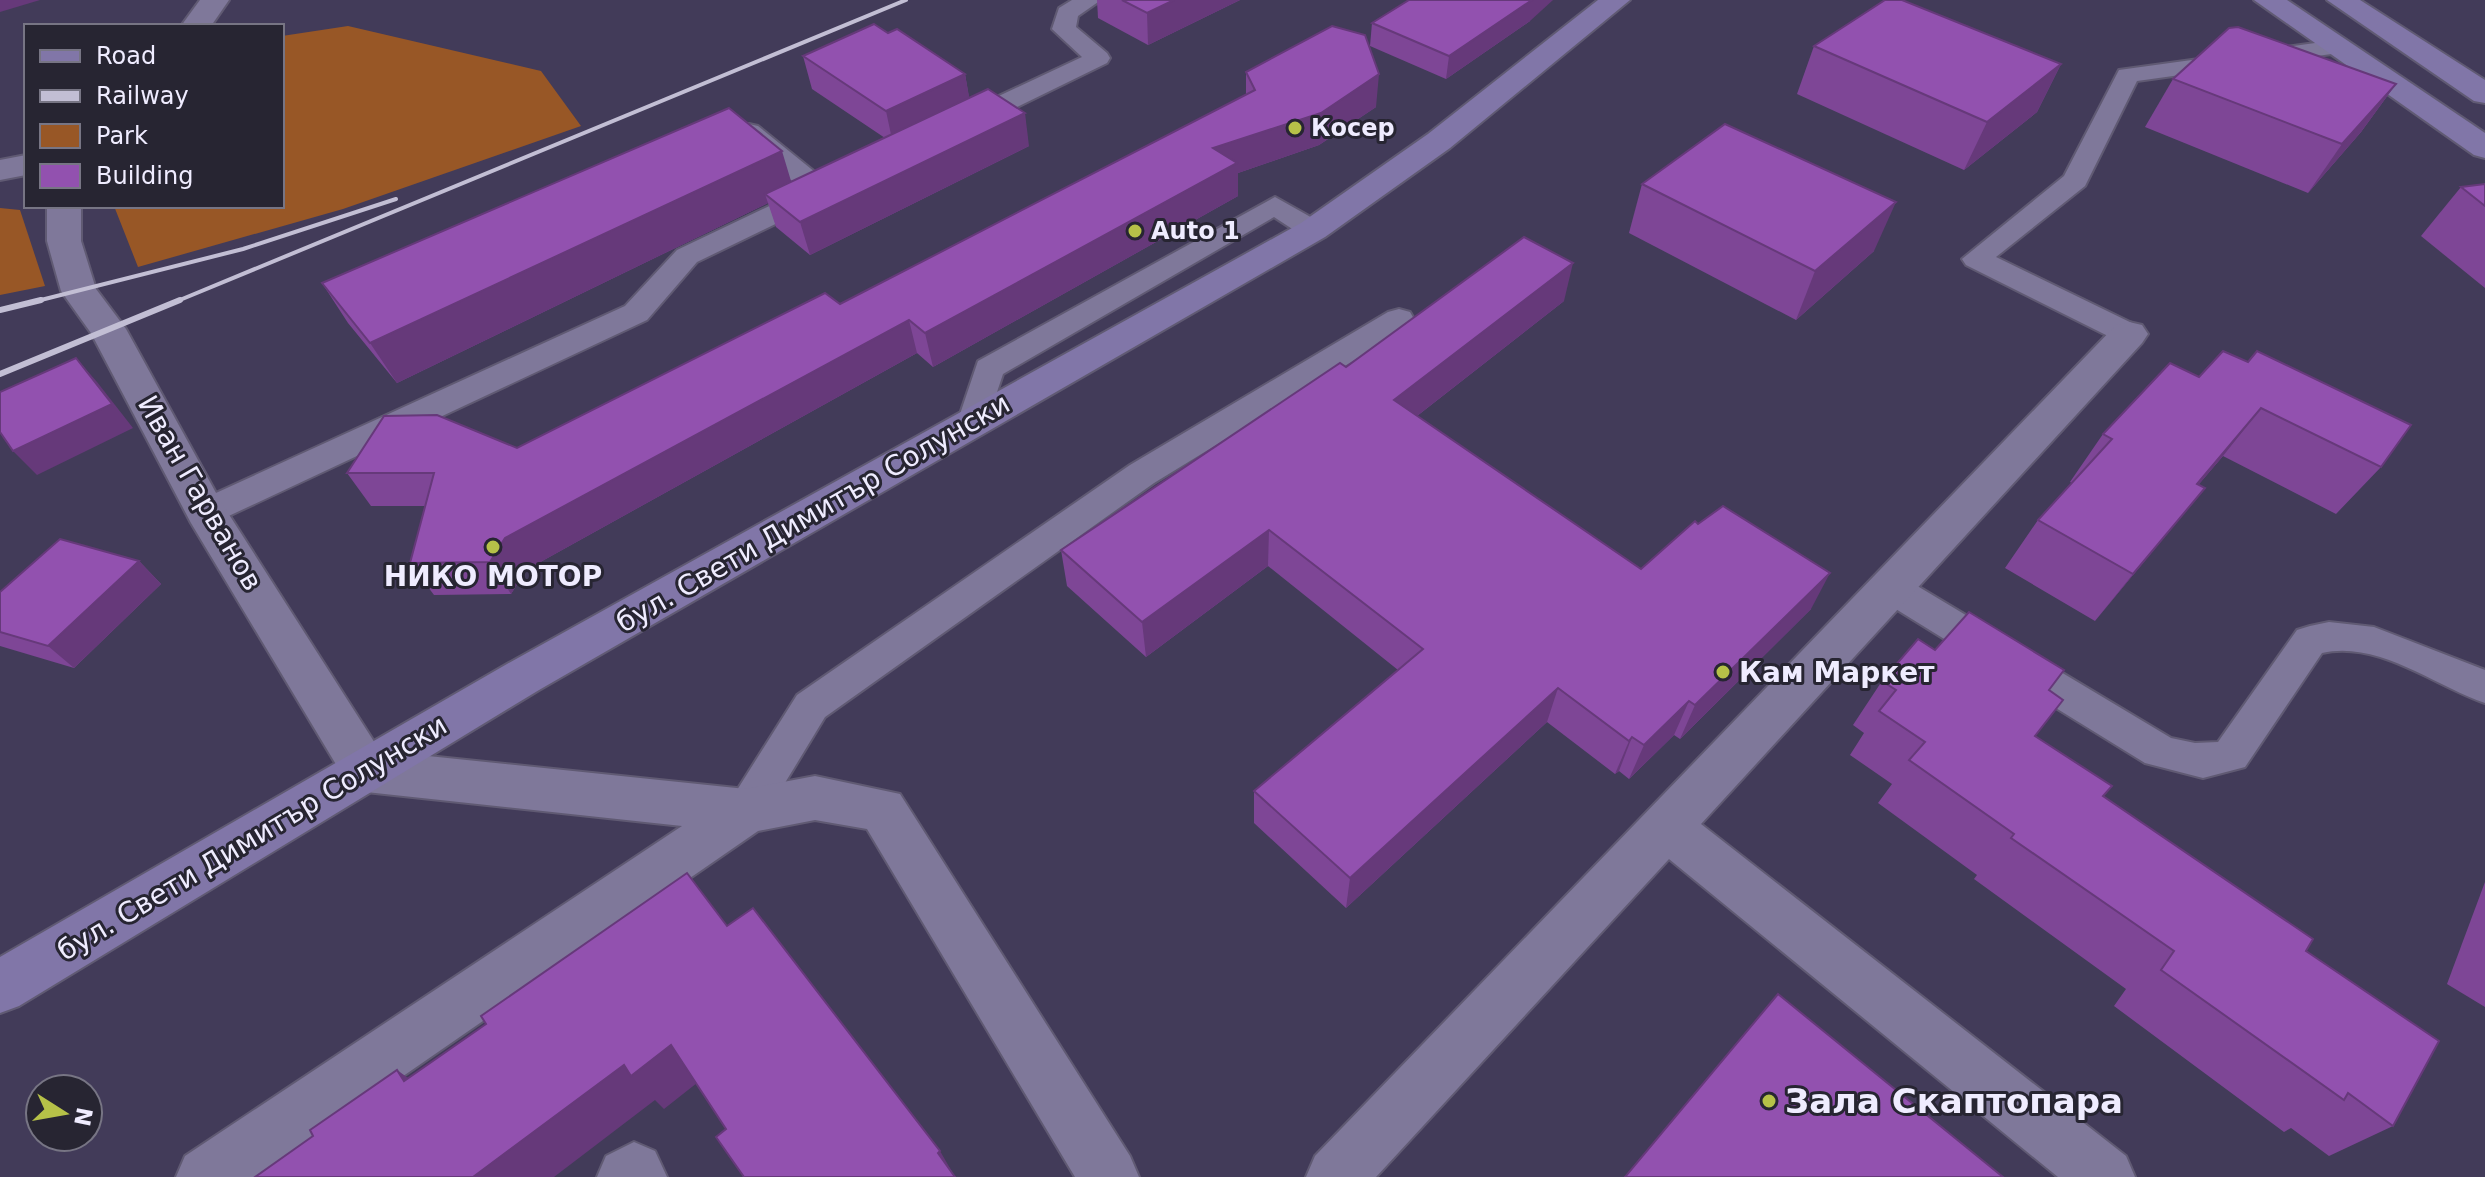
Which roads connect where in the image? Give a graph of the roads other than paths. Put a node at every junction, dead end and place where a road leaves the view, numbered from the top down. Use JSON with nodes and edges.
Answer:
{"nodes":[{"id":1,"x":215,"y":0,"type":"edge"},
{"id":2,"x":1089,"y":0,"type":"edge"},
{"id":3,"x":2268,"y":0,"type":"edge"},
{"id":4,"x":2341,"y":0,"type":"edge"},
{"id":5,"x":1611,"y":3,"type":"edge"},
{"id":6,"x":197,"y":24,"type":"edge"},
{"id":7,"x":2337,"y":47,"type":"junction"},
{"id":8,"x":2485,"y":94,"type":"edge"},
{"id":9,"x":946,"y":132,"type":"edge"},
{"id":10,"x":721,"y":144,"type":"edge"},
{"id":11,"x":2485,"y":148,"type":"edge"},
{"id":12,"x":24,"y":165,"type":"edge"},
{"id":13,"x":0,"y":170,"type":"edge"},
{"id":14,"x":849,"y":178,"type":"edge"},
{"id":15,"x":821,"y":191,"type":"junction"},
{"id":16,"x":64,"y":208,"type":"edge"},
{"id":17,"x":1399,"y":319,"type":"dead end"},
{"id":18,"x":2129,"y":334,"type":"joint"},
{"id":19,"x":206,"y":512,"type":"junction"},
{"id":20,"x":1891,"y":588,"type":"junction"},
{"id":21,"x":2485,"y":687,"type":"edge"},
{"id":22,"x":366,"y":771,"type":"junction"},
{"id":23,"x":746,"y":811,"type":"junction"},
{"id":24,"x":1666,"y":826,"type":"junction"},
{"id":25,"x":0,"y":987,"type":"edge"},
{"id":26,"x":206,"y":1177,"type":"edge"},
{"id":27,"x":627,"y":1177,"type":"edge"},
{"id":28,"x":637,"y":1177,"type":"edge"},
{"id":29,"x":1109,"y":1177,"type":"edge"},
{"id":30,"x":1336,"y":1177,"type":"edge"},
{"id":31,"x":2105,"y":1177,"type":"edge"}],
"edges":[{"from":1,"to":6,"type":"street"},
{"from":2,"to":9,"type":"lane"},
{"from":3,"to":7,"type":"main road"},
{"from":4,"to":8,"type":"main road"},
{"from":5,"to":22,"type":"main road","name":"бул. Свети Димитър Солунски"},
{"from":7,"to":11,"type":"main road"},
{"from":7,"to":18,"type":"lane"},
{"from":10,"to":15,"type":"lane"},
{"from":12,"to":13,"type":"street"},
{"from":14,"to":15,"type":"lane"},
{"from":15,"to":19,"type":"lane"},
{"from":16,"to":19,"type":"street","name":"Иван Гарванов"},
{"from":17,"to":23,"type":"lane"},
{"from":18,"to":20,"type":"street"},
{"from":19,"to":22,"type":"street","name":"Иван Гарванов"},
{"from":20,"to":21,"type":"lane"},
{"from":20,"to":24,"type":"street"},
{"from":22,"to":23,"type":"street"},
{"from":22,"to":25,"type":"main road","name":"бул. Свети Димитър Солунски"},
{"from":23,"to":26,"type":"street"},
{"from":23,"to":29,"type":"street"},
{"from":24,"to":30,"type":"street"},
{"from":24,"to":31,"type":"street"},
{"from":27,"to":28,"type":"street"}]}
